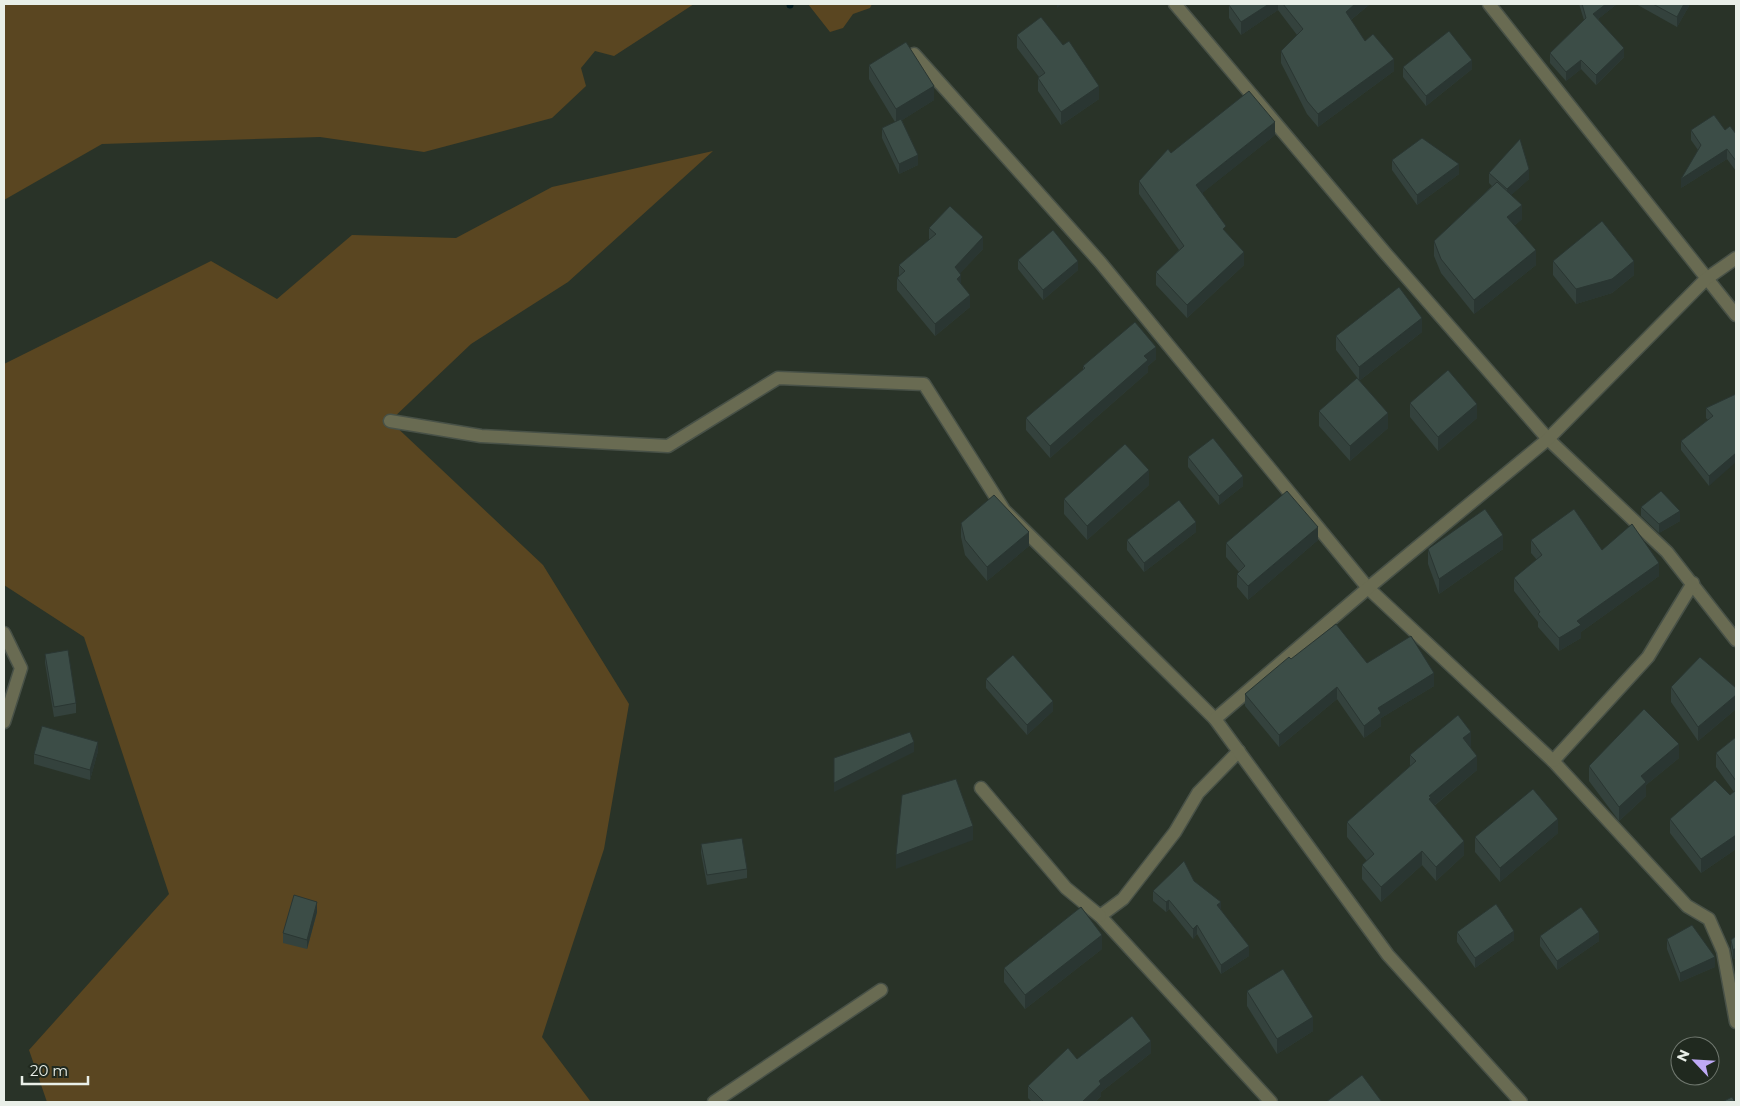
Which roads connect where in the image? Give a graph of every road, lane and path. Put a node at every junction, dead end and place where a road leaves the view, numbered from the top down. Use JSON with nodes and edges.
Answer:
{"nodes":[{"id":1,"x":1174,"y":4,"type":"edge"},
{"id":2,"x":1489,"y":4,"type":"edge"},
{"id":3,"x":914,"y":54,"type":"edge"},
{"id":4,"x":1736,"y":258,"type":"edge"},
{"id":5,"x":1706,"y":279,"type":"junction"},
{"id":6,"x":1736,"y":314,"type":"edge"},
{"id":7,"x":390,"y":420,"type":"dead end"},
{"id":8,"x":1548,"y":439,"type":"junction"},
{"id":9,"x":1693,"y":583,"type":"junction"},
{"id":10,"x":1368,"y":588,"type":"junction"},
{"id":11,"x":4,"y":633,"type":"edge"},
{"id":12,"x":1736,"y":640,"type":"edge"},
{"id":13,"x":1215,"y":719,"type":"junction"},
{"id":14,"x":4,"y":722,"type":"edge"},
{"id":15,"x":1239,"y":751,"type":"junction"},
{"id":16,"x":1553,"y":761,"type":"junction"},
{"id":17,"x":981,"y":788,"type":"dead end"},
{"id":18,"x":1100,"y":916,"type":"junction"},
{"id":19,"x":881,"y":990,"type":"dead end"},
{"id":20,"x":1736,"y":1022,"type":"edge"},
{"id":21,"x":714,"y":1102,"type":"edge"},
{"id":22,"x":1271,"y":1102,"type":"edge"},
{"id":23,"x":1521,"y":1102,"type":"edge"}],
"edges":[{"from":1,"to":8,"type":"street"},
{"from":2,"to":5,"type":"street"},
{"from":3,"to":10,"type":"street"},
{"from":4,"to":5,"type":"street"},
{"from":5,"to":6,"type":"street"},
{"from":5,"to":8,"type":"street"},
{"from":7,"to":13,"type":"street"},
{"from":8,"to":9,"type":"street"},
{"from":8,"to":10,"type":"street"},
{"from":9,"to":12,"type":"street"},
{"from":9,"to":16,"type":"street"},
{"from":10,"to":13,"type":"street"},
{"from":10,"to":16,"type":"street"},
{"from":11,"to":14,"type":"street"},
{"from":13,"to":15,"type":"street"},
{"from":15,"to":18,"type":"street"},
{"from":15,"to":23,"type":"street"},
{"from":16,"to":20,"type":"street"},
{"from":17,"to":18,"type":"street"},
{"from":18,"to":22,"type":"street"},
{"from":19,"to":21,"type":"street"}]}
